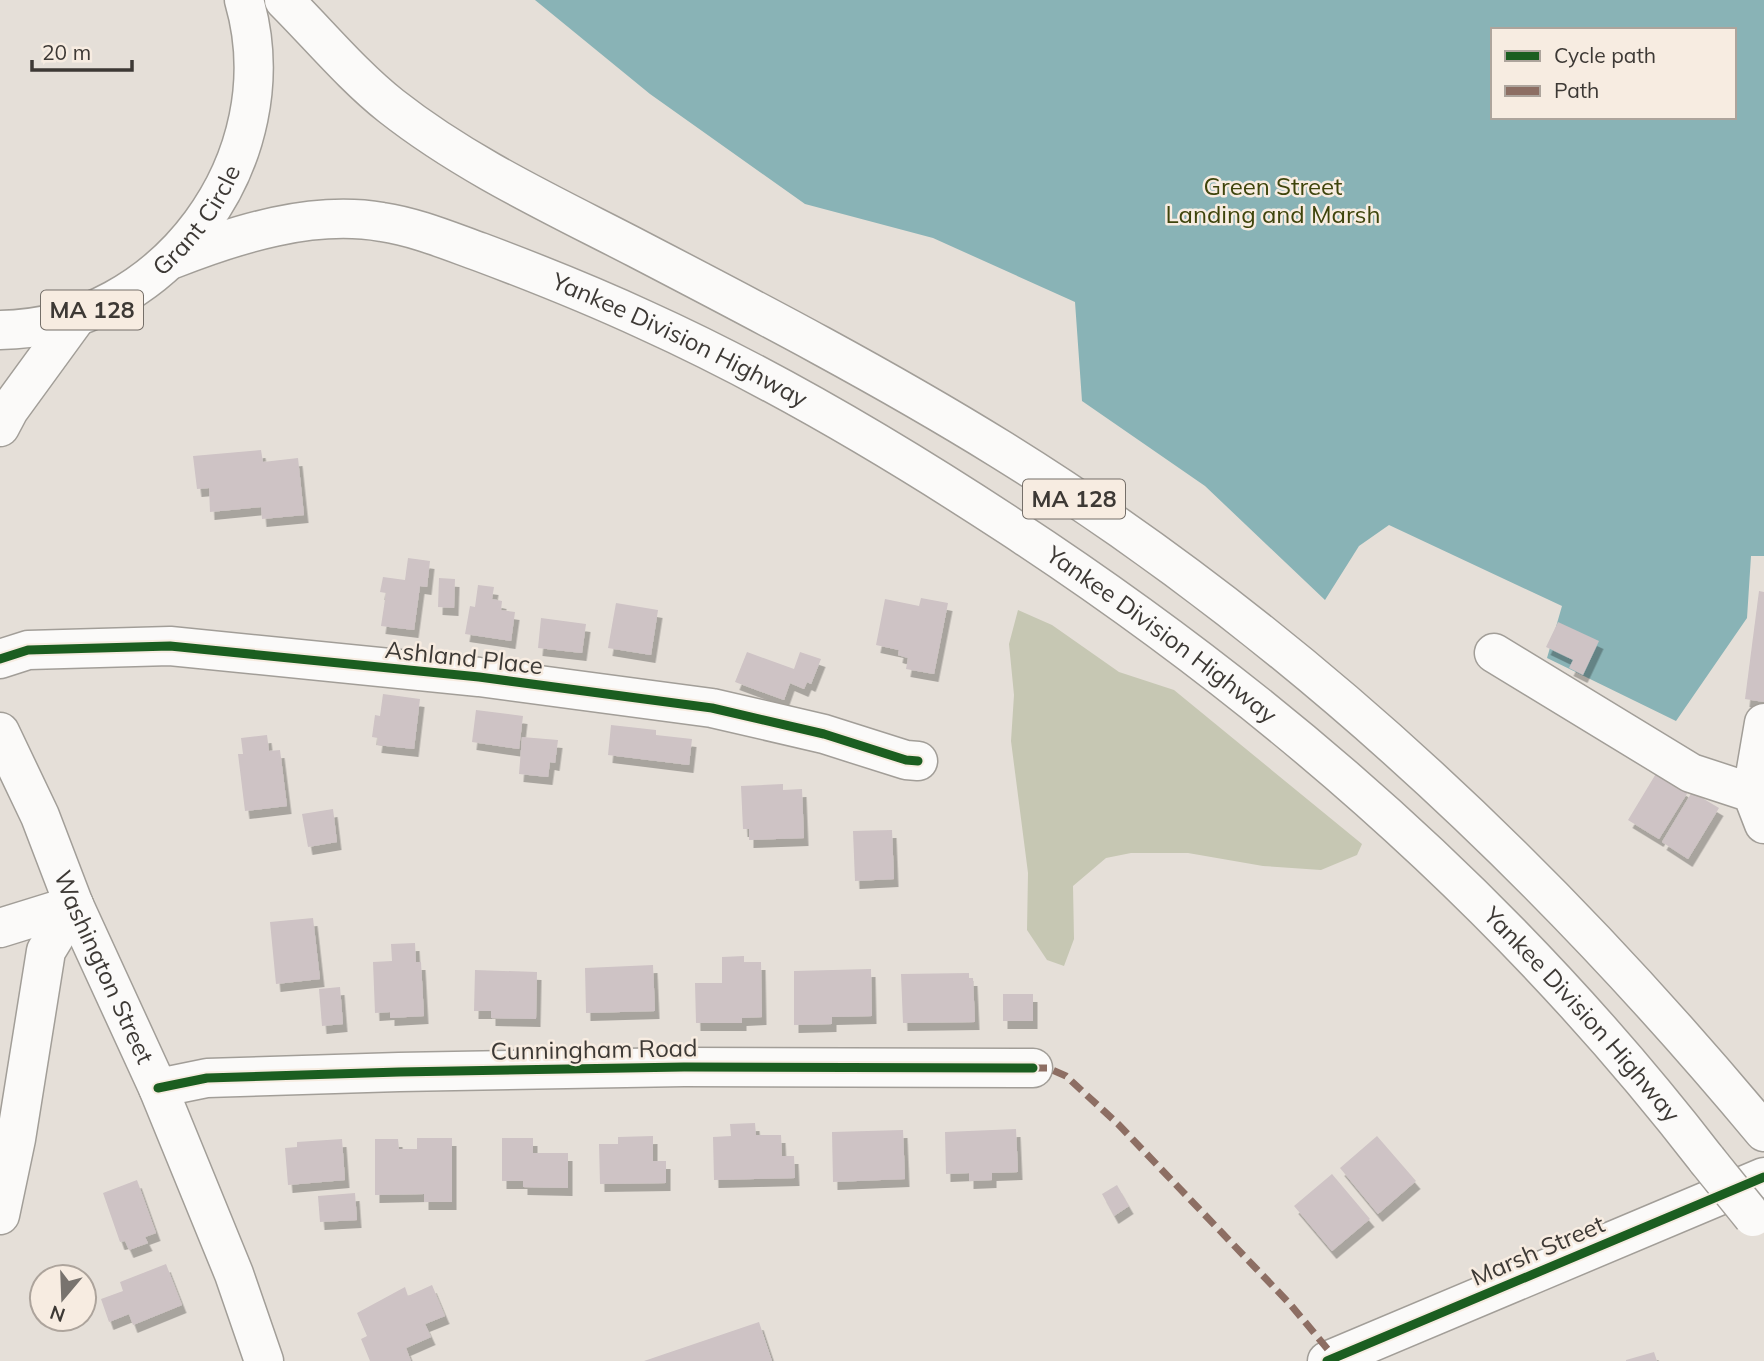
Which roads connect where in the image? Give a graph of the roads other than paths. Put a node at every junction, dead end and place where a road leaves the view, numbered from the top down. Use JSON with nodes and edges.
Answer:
{"nodes":[{"id":1,"x":244,"y":0,"type":"edge"},
{"id":2,"x":284,"y":0,"type":"edge"},
{"id":3,"x":173,"y":259,"type":"junction"},
{"id":4,"x":76,"y":318,"type":"junction"},
{"id":5,"x":0,"y":330,"type":"edge"},
{"id":6,"x":0,"y":428,"type":"edge"},
{"id":7,"x":1494,"y":653,"type":"dead end"},
{"id":8,"x":0,"y":659,"type":"edge"},
{"id":9,"x":1764,"y":723,"type":"edge"},
{"id":10,"x":0,"y":732,"type":"edge"},
{"id":11,"x":918,"y":761,"type":"dead end"},
{"id":12,"x":1758,"y":809,"type":"edge"},
{"id":13,"x":74,"y":905,"type":"junction"},
{"id":14,"x":0,"y":928,"type":"edge"},
{"id":15,"x":1033,"y":1068,"type":"dead end"},
{"id":16,"x":12,"y":1071,"type":"edge"},
{"id":17,"x":158,"y":1088,"type":"junction"},
{"id":18,"x":1764,"y":1132,"type":"edge"},
{"id":19,"x":1764,"y":1177,"type":"edge"},
{"id":20,"x":0,"y":1215,"type":"edge"},
{"id":21,"x":1759,"y":1224,"type":"edge"},
{"id":22,"x":264,"y":1361,"type":"edge"},
{"id":23,"x":1327,"y":1361,"type":"edge"}],
"edges":[{"from":1,"to":3,"type":"main road","name":"Grant Circle"},
{"from":2,"to":18,"type":"main road","number":"MA 128"},
{"from":3,"to":4,"type":"main road","name":"Grant Circle","number":"MA 128"},
{"from":3,"to":21,"type":"main road","name":"Yankee Division Highway","number":"MA 128","bridge":true},
{"from":4,"to":5,"type":"main road","name":"Grant Circle","number":"MA 128"},
{"from":4,"to":6,"type":"main road"},
{"from":7,"to":12,"type":"main road"},
{"from":8,"to":11,"type":"main road","name":"Ashland Place"},
{"from":9,"to":12,"type":"main road"},
{"from":10,"to":13,"type":"main road","name":"Washington Street"},
{"from":13,"to":14,"type":"main road"},
{"from":13,"to":16,"type":"main road"},
{"from":13,"to":17,"type":"main road","name":"Washington Street"},
{"from":15,"to":17,"type":"main road","name":"Cunningham Road"},
{"from":16,"to":20,"type":"main road"},
{"from":17,"to":22,"type":"main road","name":"Washington Street"},
{"from":19,"to":23,"type":"main road","name":"Marsh Street"}]}
